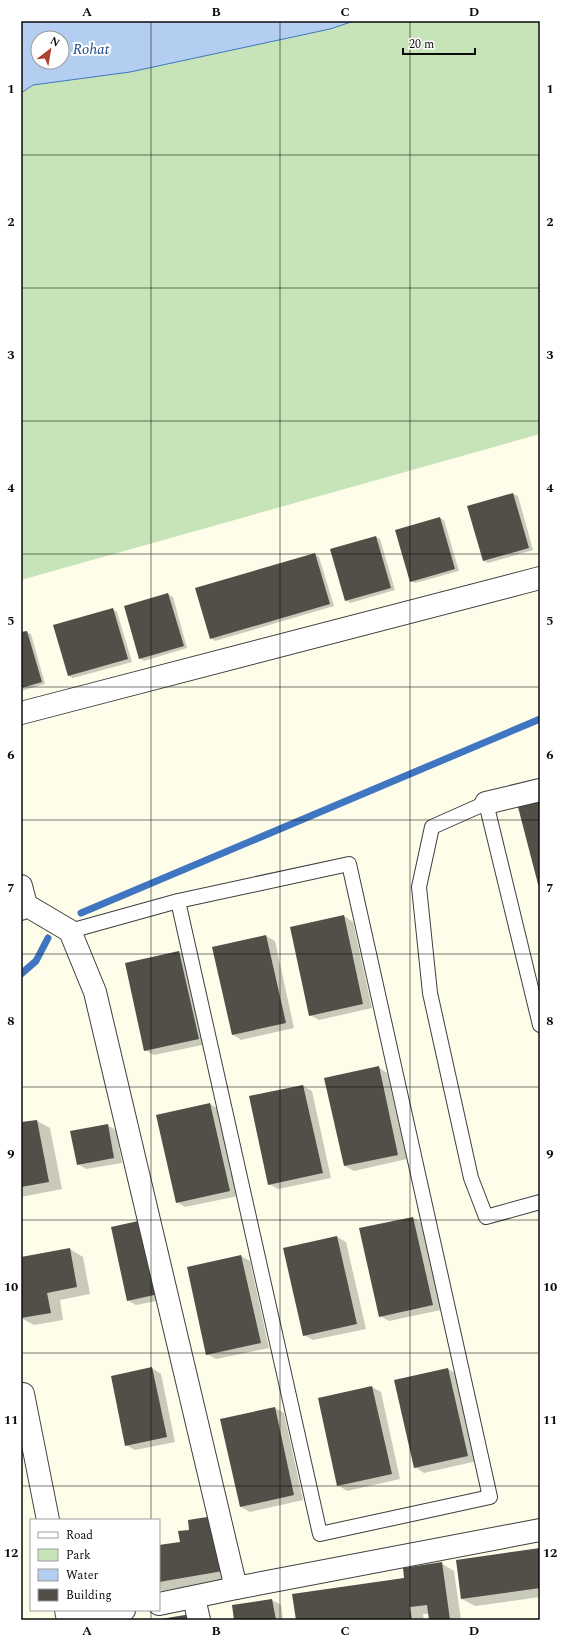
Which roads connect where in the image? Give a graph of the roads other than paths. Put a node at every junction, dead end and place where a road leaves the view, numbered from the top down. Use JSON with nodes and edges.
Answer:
{"nodes":[{"id":1,"x":540,"y":578,"type":"edge"},
{"id":2,"x":21,"y":713,"type":"edge"},
{"id":3,"x":540,"y":790,"type":"edge"},
{"id":4,"x":486,"y":803,"type":"junction"},
{"id":5,"x":23,"y":900,"type":"edge"},
{"id":6,"x":178,"y":901,"type":"junction"},
{"id":7,"x":70,"y":931,"type":"junction"},
{"id":8,"x":540,"y":1025,"type":"edge"},
{"id":9,"x":540,"y":1202,"type":"edge"},
{"id":10,"x":23,"y":1394,"type":"dead end"},
{"id":11,"x":48,"y":1519,"type":"edge"},
{"id":12,"x":540,"y":1530,"type":"edge"},
{"id":13,"x":236,"y":1588,"type":"junction"},
{"id":14,"x":194,"y":1598,"type":"junction"},
{"id":15,"x":160,"y":1604,"type":"edge"},
{"id":16,"x":66,"y":1611,"type":"edge"},
{"id":17,"x":118,"y":1611,"type":"edge"},
{"id":18,"x":199,"y":1620,"type":"edge"}],
"edges":[{"from":1,"to":2,"type":"street"},
{"from":3,"to":4,"type":"street"},
{"from":4,"to":8,"type":"lane"},
{"from":4,"to":9,"type":"lane"},
{"from":5,"to":7,"type":"street"},
{"from":6,"to":6,"type":"lane"},
{"from":6,"to":7,"type":"lane"},
{"from":7,"to":13,"type":"street"},
{"from":10,"to":11,"type":"street"},
{"from":12,"to":13,"type":"street"},
{"from":13,"to":14,"type":"street"},
{"from":14,"to":15,"type":"street"},
{"from":14,"to":18,"type":"street"},
{"from":16,"to":17,"type":"street"}]}
